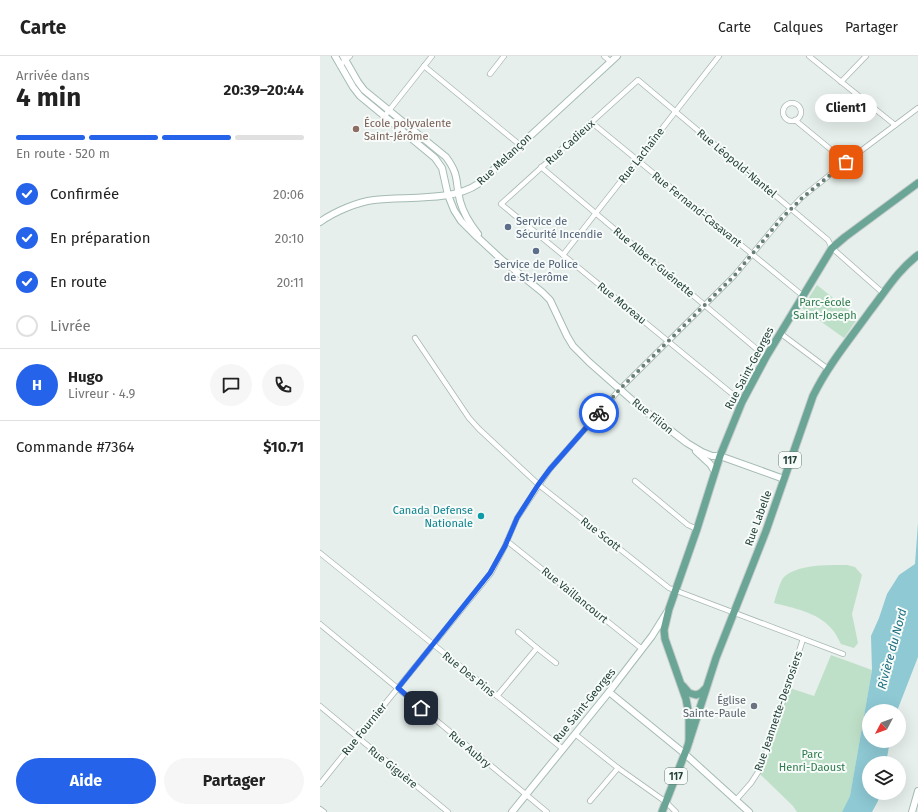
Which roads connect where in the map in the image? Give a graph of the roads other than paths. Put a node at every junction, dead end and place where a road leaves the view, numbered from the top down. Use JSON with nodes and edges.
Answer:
{"nodes":[{"id":1,"x":335,"y":56,"type":"edge"},
{"id":2,"x":432,"y":56,"type":"edge"},
{"id":3,"x":504,"y":56,"type":"edge"},
{"id":4,"x":604,"y":56,"type":"edge"},
{"id":5,"x":617,"y":56,"type":"edge"},
{"id":6,"x":719,"y":56,"type":"edge"},
{"id":7,"x":809,"y":56,"type":"edge"},
{"id":8,"x":866,"y":56,"type":"edge"},
{"id":9,"x":346,"y":57,"type":"edge"},
{"id":10,"x":610,"y":62,"type":"junction"},
{"id":11,"x":340,"y":65,"type":"junction"},
{"id":12,"x":424,"y":66,"type":"junction"},
{"id":13,"x":490,"y":74,"type":"dead end"},
{"id":14,"x":638,"y":80,"type":"joint"},
{"id":15,"x":841,"y":82,"type":"junction"},
{"id":16,"x":917,"y":109,"type":"edge"},
{"id":17,"x":676,"y":112,"type":"junction"},
{"id":18,"x":387,"y":113,"type":"junction"},
{"id":19,"x":795,"y":120,"type":"dead end"},
{"id":20,"x":591,"y":122,"type":"junction"},
{"id":21,"x":895,"y":125,"type":"junction"},
{"id":22,"x":520,"y":145,"type":"junction"},
{"id":23,"x":638,"y":160,"type":"junction"},
{"id":24,"x":846,"y":162,"type":"junction"},
{"id":25,"x":541,"y":167,"type":"junction"},
{"id":26,"x":918,"y":183,"type":"edge"},
{"id":27,"x":459,"y":192,"type":"junction"},
{"id":28,"x":448,"y":195,"type":"junction"},
{"id":29,"x":502,"y":204,"type":"joint"},
{"id":30,"x":792,"y":209,"type":"junction"},
{"id":31,"x":596,"y":213,"type":"junction"},
{"id":32,"x":320,"y":222,"type":"edge"},
{"id":33,"x":486,"y":245,"type":"junction"},
{"id":34,"x":832,"y":248,"type":"junction"},
{"id":35,"x":752,"y":254,"type":"junction"},
{"id":36,"x":563,"y":255,"type":"junction"},
{"id":37,"x":918,"y":255,"type":"edge"},
{"id":38,"x":884,"y":293,"type":"junction"},
{"id":39,"x":802,"y":295,"type":"junction"},
{"id":40,"x":705,"y":305,"type":"junction"},
{"id":41,"x":780,"y":333,"type":"junction"},
{"id":42,"x":415,"y":338,"type":"dead end"},
{"id":43,"x":668,"y":341,"type":"junction"},
{"id":44,"x":766,"y":357,"type":"junction"},
{"id":45,"x":828,"y":369,"type":"junction"},
{"id":46,"x":620,"y":389,"type":"junction"},
{"id":47,"x":742,"y":402,"type":"junction"},
{"id":48,"x":687,"y":443,"type":"junction"},
{"id":49,"x":720,"y":456,"type":"junction"},
{"id":50,"x":715,"y":472,"type":"junction"},
{"id":51,"x":784,"y":479,"type":"junction"},
{"id":52,"x":635,"y":481,"type":"dead end"},
{"id":53,"x":538,"y":485,"type":"junction"},
{"id":54,"x":697,"y":529,"type":"junction"},
{"id":55,"x":507,"y":541,"type":"junction"},
{"id":56,"x":320,"y":553,"type":"edge"},
{"id":57,"x":675,"y":591,"type":"junction"},
{"id":58,"x":669,"y":609,"type":"junction"},
{"id":59,"x":734,"y":613,"type":"junction"},
{"id":60,"x":320,"y":624,"type":"edge"},
{"id":61,"x":518,"y":632,"type":"dead end"},
{"id":62,"x":803,"y":639,"type":"junction"},
{"id":63,"x":433,"y":644,"type":"junction"},
{"id":64,"x":537,"y":648,"type":"junction"},
{"id":65,"x":642,"y":649,"type":"junction"},
{"id":66,"x":843,"y":654,"type":"dead end"},
{"id":67,"x":556,"y":663,"type":"dead end"},
{"id":68,"x":682,"y":686,"type":"junction"},
{"id":69,"x":398,"y":688,"type":"junction"},
{"id":70,"x":706,"y":689,"type":"junction"},
{"id":71,"x":609,"y":692,"type":"junction"},
{"id":72,"x":497,"y":696,"type":"junction"},
{"id":73,"x":320,"y":706,"type":"edge"},
{"id":74,"x":576,"y":734,"type":"junction"},
{"id":75,"x":358,"y":737,"type":"junction"},
{"id":76,"x":689,"y":741,"type":"junction"},
{"id":77,"x":563,"y":749,"type":"junction"},
{"id":78,"x":685,"y":754,"type":"junction"},
{"id":79,"x":618,"y":768,"type":"junction"},
{"id":80,"x":320,"y":784,"type":"edge"},
{"id":81,"x":918,"y":791,"type":"edge"},
{"id":82,"x":526,"y":795,"type":"junction"},
{"id":83,"x":736,"y":800,"type":"junction"},
{"id":84,"x":590,"y":801,"type":"dead end"},
{"id":85,"x":666,"y":802,"type":"junction"},
{"id":86,"x":320,"y":809,"type":"edge"},
{"id":87,"x":324,"y":812,"type":"edge"},
{"id":88,"x":448,"y":812,"type":"edge"},
{"id":89,"x":512,"y":812,"type":"edge"},
{"id":90,"x":547,"y":812,"type":"edge"},
{"id":91,"x":662,"y":812,"type":"edge"},
{"id":92,"x":676,"y":812,"type":"edge"},
{"id":93,"x":749,"y":812,"type":"edge"},
{"id":94,"x":912,"y":812,"type":"edge"}],
"edges":[{"from":1,"to":11,"type":"street","name":"Rue Filion"},
{"from":2,"to":12,"type":"street"},
{"from":3,"to":13,"type":"street"},
{"from":4,"to":10,"type":"street"},
{"from":5,"to":10,"type":"street","name":"Rue Melançon"},
{"from":6,"to":17,"type":"street","name":"Rue Lachaîne"},
{"from":7,"to":15,"type":"street"},
{"from":8,"to":15,"type":"street"},
{"from":9,"to":11,"type":"street"},
{"from":9,"to":18,"type":"street","name":"Rue Filion"},
{"from":10,"to":22,"type":"street","name":"Rue Melançon"},
{"from":11,"to":18,"type":"street","name":"Rue Filion"},
{"from":12,"to":18,"type":"street"},
{"from":12,"to":22,"type":"street"},
{"from":14,"to":17,"type":"street","name":"Rue Léopold-Nantel"},
{"from":14,"to":20,"type":"street","name":"Rue Cadieux"},
{"from":15,"to":21,"type":"street"},
{"from":16,"to":21,"type":"street","name":"Rue Fournier"},
{"from":17,"to":23,"type":"street","name":"Rue Lachaîne"},
{"from":17,"to":30,"type":"street","name":"Rue Léopold-Nantel"},
{"from":18,"to":27,"type":"street","name":"Rue Filion"},
{"from":18,"to":28,"type":"street","name":"Rue Filion"},
{"from":19,"to":24,"type":"street"},
{"from":20,"to":23,"type":"street","name":"Rue Fernand-Casavant"},
{"from":20,"to":25,"type":"street","name":"Rue Cadieux"},
{"from":21,"to":24,"type":"street","name":"Rue Fournier"},
{"from":22,"to":27,"type":"street","name":"Rue Melançon"},
{"from":23,"to":31,"type":"street","name":"Rue Lachaîne"},
{"from":23,"to":35,"type":"street","name":"Rue Fernand-Casavant"},
{"from":24,"to":30,"type":"street","name":"Rue Fournier"},
{"from":25,"to":29,"type":"street","name":"Rue Cadieux"},
{"from":25,"to":31,"type":"street","name":"Rue Albert-Guénette"},
{"from":26,"to":34,"type":"main road","name":"Rue Saint-Georges","number":"117"},
{"from":27,"to":28,"type":"street","name":"Rue Melançon"},
{"from":27,"to":33,"type":"street","name":"Rue Filion"},
{"from":28,"to":32,"type":"street","name":"Rue Melançon"},
{"from":28,"to":33,"type":"street","name":"Rue Filion"},
{"from":29,"to":36,"type":"street","name":"Rue Moreau"},
{"from":30,"to":34,"type":"street","name":"Rue Léopold-Nantel"},
{"from":30,"to":35,"type":"street","name":"Rue Fournier"},
{"from":31,"to":36,"type":"street","name":"Rue Lachaîne"},
{"from":31,"to":40,"type":"street","name":"Rue Albert-Guénette"},
{"from":33,"to":46,"type":"street","name":"Rue Filion"},
{"from":34,"to":38,"type":"street","name":"Rue Léopold-Nantel"},
{"from":34,"to":39,"type":"main road","name":"Rue Saint-Georges","number":"117"},
{"from":35,"to":39,"type":"street","name":"Rue Fernand-Casavant"},
{"from":35,"to":40,"type":"street","name":"Rue Fournier"},
{"from":36,"to":43,"type":"street","name":"Rue Moreau"},
{"from":37,"to":38,"type":"main road","name":"Rue Labelle","number":"117"},
{"from":38,"to":45,"type":"main road","name":"Rue Labelle","number":"117"},
{"from":39,"to":41,"type":"main road","name":"Rue Saint-Georges","number":"117"},
{"from":40,"to":43,"type":"street","name":"Rue Fournier"},
{"from":40,"to":44,"type":"street","name":"Rue Albert-Guénette"},
{"from":41,"to":44,"type":"main road","name":"Rue Saint-Georges","number":"117"},
{"from":41,"to":45,"type":"street"},
{"from":42,"to":53,"type":"street","name":"Rue Scott"},
{"from":43,"to":46,"type":"street","name":"Rue Fournier"},
{"from":43,"to":47,"type":"street","name":"Rue Moreau"},
{"from":44,"to":47,"type":"main road","name":"Rue Saint-Georges","number":"117"},
{"from":45,"to":51,"type":"main road","name":"Rue Labelle","number":"117"},
{"from":46,"to":48,"type":"street","name":"Rue Filion"},
{"from":46,"to":53,"type":"street","name":"Rue Fournier"},
{"from":47,"to":49,"type":"main road","name":"Rue Saint-Georges","number":"117"},
{"from":48,"to":49,"type":"street","name":"Rue Filion"},
{"from":48,"to":50,"type":"street"},
{"from":49,"to":50,"type":"main road","name":"Rue Saint-Georges","number":"117"},
{"from":49,"to":51,"type":"street","name":"Rue Filion"},
{"from":50,"to":54,"type":"main road","name":"Rue Saint-Georges","number":"117"},
{"from":51,"to":59,"type":"main road","name":"Rue Labelle","number":"117"},
{"from":52,"to":54,"type":"street"},
{"from":53,"to":55,"type":"street","name":"Rue Fournier"},
{"from":53,"to":57,"type":"street","name":"Rue Scott"},
{"from":54,"to":57,"type":"main road","name":"Rue Saint-Georges","number":"117"},
{"from":55,"to":63,"type":"street","name":"Rue Fournier"},
{"from":55,"to":65,"type":"street","name":"Rue Vaillancourt"},
{"from":56,"to":63,"type":"street","name":"Rue Des Pins"},
{"from":57,"to":58,"type":"main road","name":"Rue Saint-Georges","number":"117"},
{"from":57,"to":59,"type":"street","name":"Rue Scott"},
{"from":58,"to":65,"type":"street","name":"Rue Saint-Georges"},
{"from":58,"to":68,"type":"main road","name":"Rue Saint-Georges","number":"117"},
{"from":59,"to":62,"type":"street","name":"Rue Scott"},
{"from":59,"to":70,"type":"main road","name":"Rue Labelle","number":"117"},
{"from":60,"to":69,"type":"street","name":"Rue Aubry"},
{"from":61,"to":64,"type":"street"},
{"from":62,"to":66,"type":"street","name":"Rue Scott"},
{"from":62,"to":83,"type":"street","name":"Rue Jeannette-Desrosiers"},
{"from":63,"to":69,"type":"street","name":"Rue Fournier"},
{"from":63,"to":72,"type":"street","name":"Rue Des Pins"},
{"from":64,"to":67,"type":"street"},
{"from":64,"to":72,"type":"street"},
{"from":65,"to":71,"type":"street","name":"Rue Saint-Georges"},
{"from":68,"to":70,"type":"main road"},
{"from":68,"to":76,"type":"main road","name":"Rue Saint-Georges","number":"117"},
{"from":69,"to":75,"type":"street","name":"Rue Fournier"},
{"from":69,"to":82,"type":"street","name":"Rue Aubry"},
{"from":70,"to":76,"type":"main road","name":"Rue Labelle","number":"117"},
{"from":71,"to":74,"type":"street","name":"Rue Saint-Georges"},
{"from":71,"to":78,"type":"street"},
{"from":72,"to":77,"type":"street","name":"Rue Des Pins"},
{"from":73,"to":75,"type":"street","name":"Rue Giguère"},
{"from":74,"to":77,"type":"street","name":"Rue Saint-Georges"},
{"from":74,"to":79,"type":"street"},
{"from":75,"to":80,"type":"street","name":"Rue Fournier"},
{"from":75,"to":88,"type":"street","name":"Rue Giguère"},
{"from":76,"to":78,"type":"main road","name":"Rue Labelle","number":"117"},
{"from":77,"to":82,"type":"street","name":"Rue Saint-Georges"},
{"from":78,"to":83,"type":"street"},
{"from":78,"to":85,"type":"main road","name":"Rue Labelle","number":"117"},
{"from":79,"to":84,"type":"street"},
{"from":79,"to":85,"type":"street"},
{"from":81,"to":94,"type":"street"},
{"from":82,"to":89,"type":"street","name":"Rue Saint-Georges"},
{"from":82,"to":90,"type":"street","name":"Rue Aubry"},
{"from":83,"to":93,"type":"street"},
{"from":85,"to":91,"type":"main road","name":"Rue Labelle","number":"117"},
{"from":85,"to":92,"type":"street"},
{"from":86,"to":87,"type":"street"}]}
